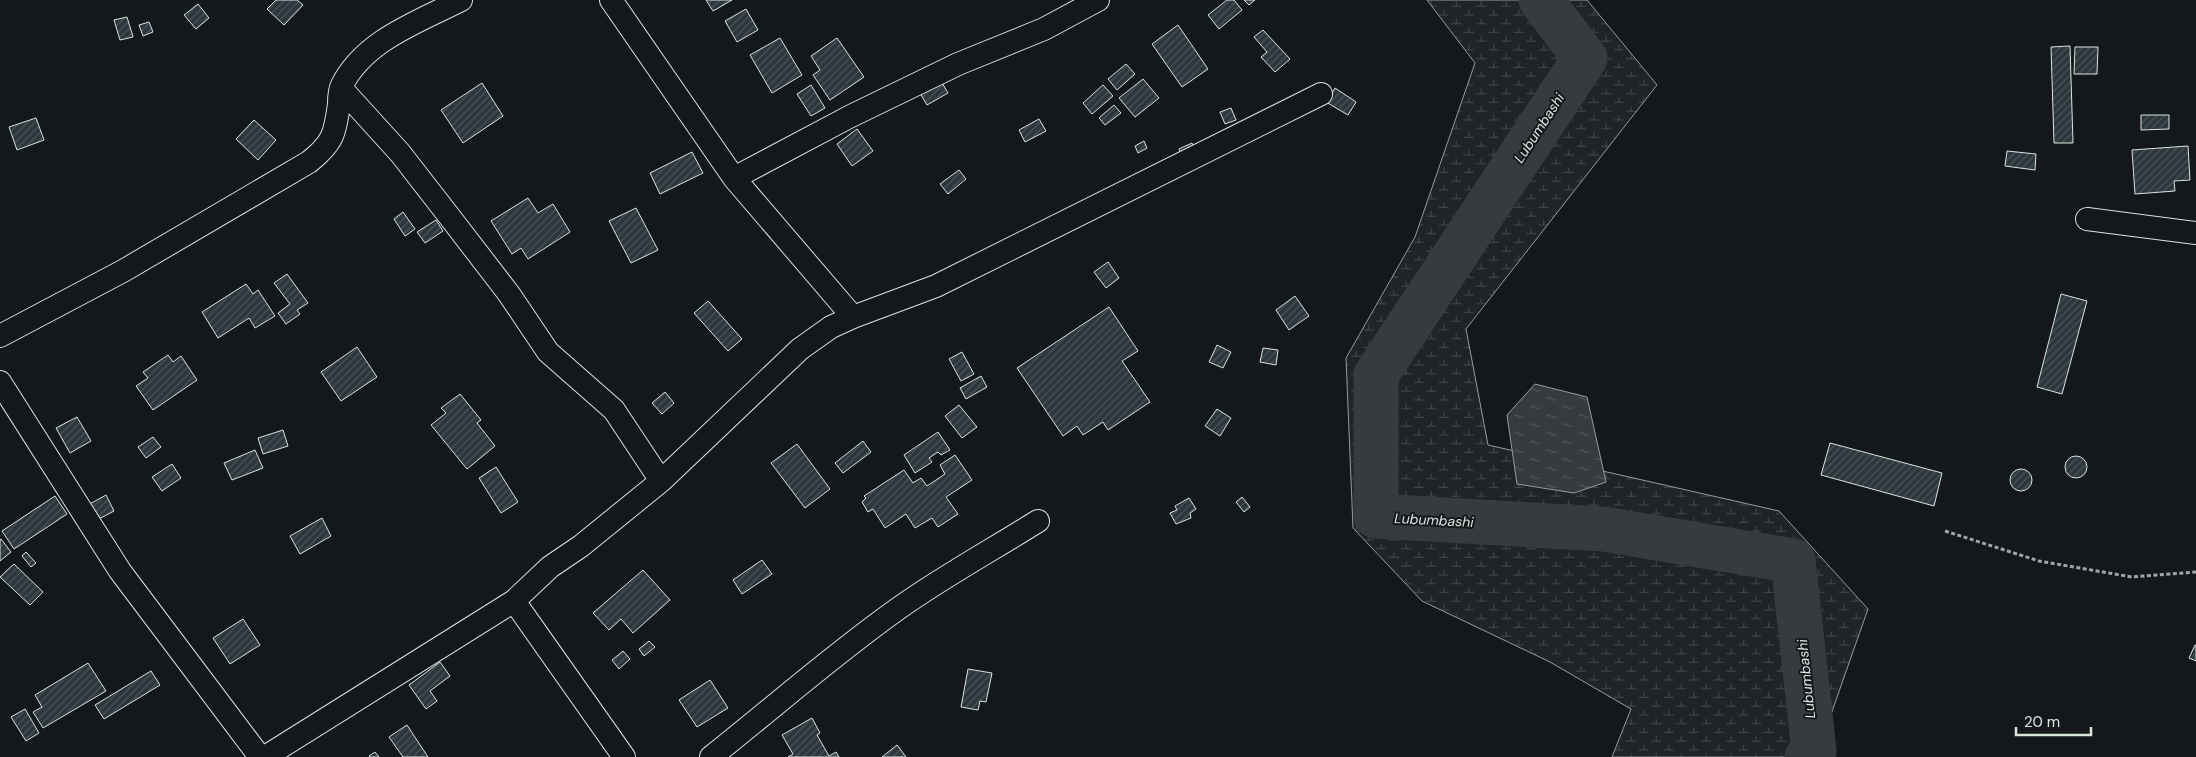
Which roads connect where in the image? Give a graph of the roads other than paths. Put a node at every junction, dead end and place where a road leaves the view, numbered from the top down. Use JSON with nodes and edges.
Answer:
{"nodes":[{"id":1,"x":461,"y":0,"type":"edge"},
{"id":2,"x":611,"y":0,"type":"edge"},
{"id":3,"x":1098,"y":0,"type":"edge"},
{"id":4,"x":340,"y":88,"type":"junction"},
{"id":5,"x":1321,"y":94,"type":"dead end"},
{"id":6,"x":734,"y":178,"type":"junction"},
{"id":7,"x":2087,"y":219,"type":"dead end"},
{"id":8,"x":2196,"y":234,"type":"edge"},
{"id":9,"x":852,"y":316,"type":"junction"},
{"id":10,"x":0,"y":336,"type":"edge"},
{"id":11,"x":0,"y":382,"type":"edge"},
{"id":12,"x":661,"y":481,"type":"junction"},
{"id":13,"x":1038,"y":520,"type":"dead end"},
{"id":14,"x":514,"y":601,"type":"junction"},
{"id":15,"x":260,"y":757,"type":"edge"},
{"id":16,"x":265,"y":757,"type":"edge"},
{"id":17,"x":624,"y":757,"type":"edge"},
{"id":18,"x":711,"y":757,"type":"edge"}],
"edges":[{"from":1,"to":4,"type":"street"},
{"from":2,"to":6,"type":"street"},
{"from":3,"to":6,"type":"street"},
{"from":4,"to":10,"type":"street"},
{"from":4,"to":12,"type":"street"},
{"from":5,"to":9,"type":"street"},
{"from":6,"to":9,"type":"street"},
{"from":7,"to":8,"type":"street"},
{"from":9,"to":12,"type":"street"},
{"from":11,"to":15,"type":"street"},
{"from":12,"to":14,"type":"street"},
{"from":13,"to":18,"type":"street"},
{"from":14,"to":16,"type":"street"},
{"from":14,"to":17,"type":"street"}]}
